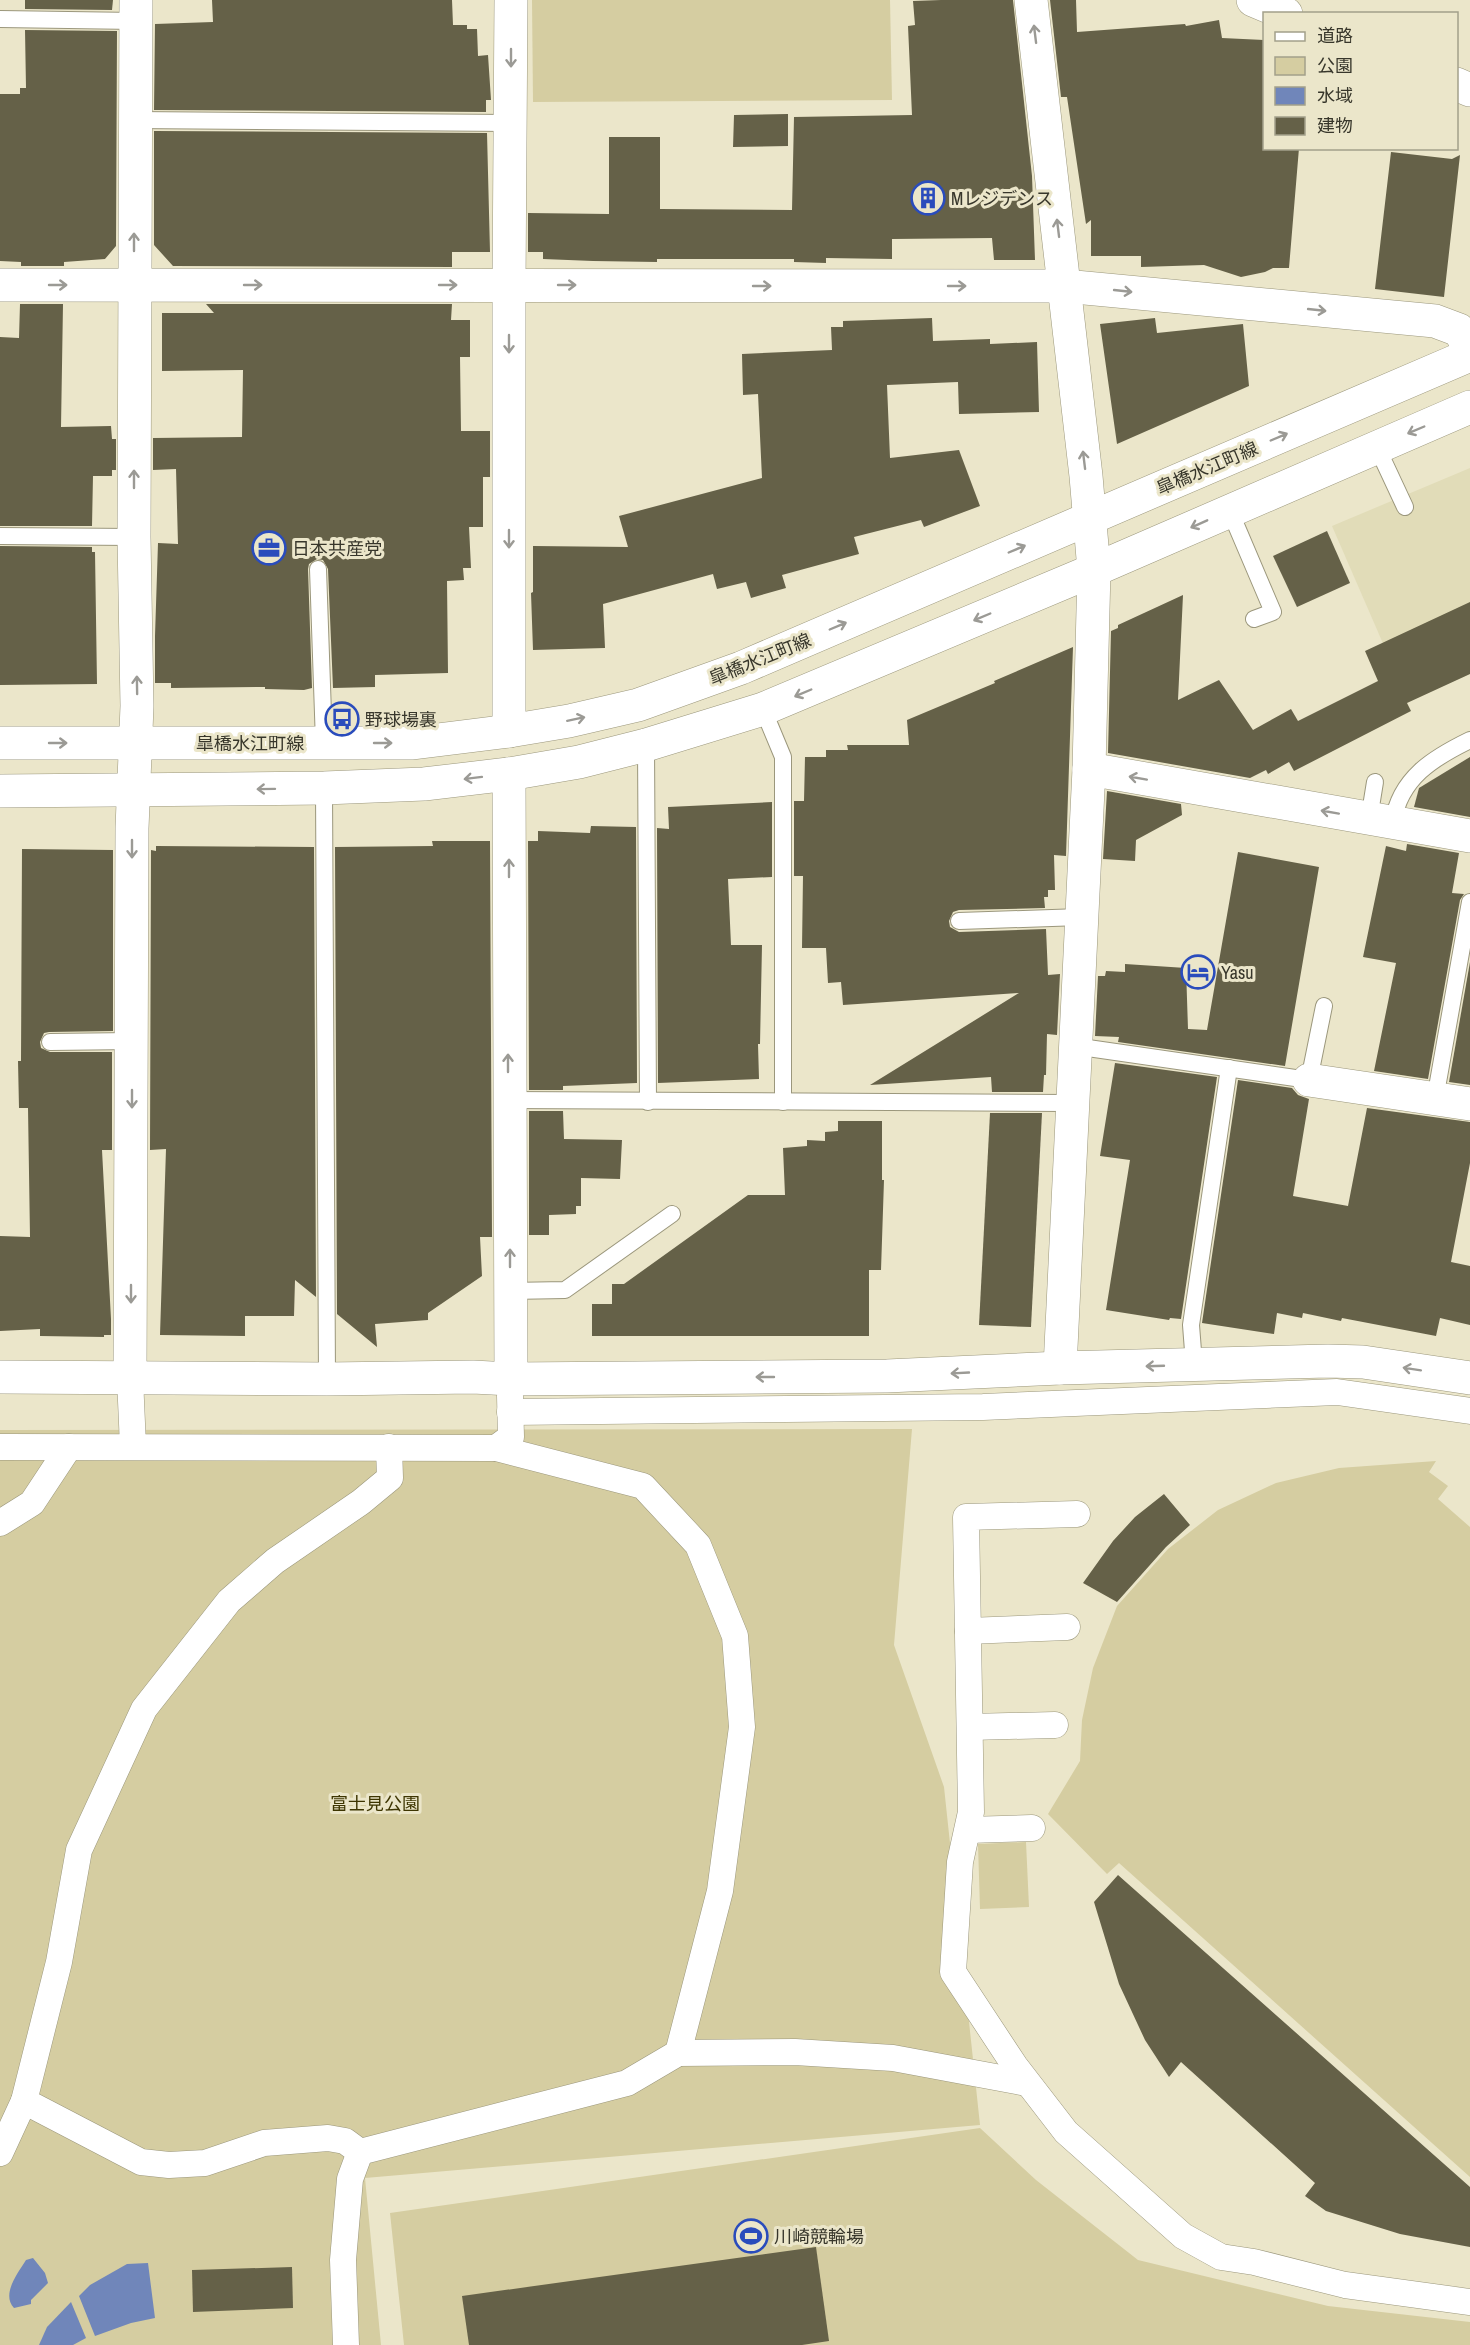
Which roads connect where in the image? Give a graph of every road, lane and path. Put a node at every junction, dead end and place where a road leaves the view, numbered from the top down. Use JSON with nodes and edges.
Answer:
{"nodes":[{"id":1,"x":511,"y":0,"type":"edge"},
{"id":2,"x":1031,"y":0,"type":"edge"},
{"id":3,"x":1253,"y":0,"type":"edge"},
{"id":4,"x":136,"y":11,"type":"edge"},
{"id":5,"x":1281,"y":12,"type":"edge"},
{"id":6,"x":0,"y":19,"type":"edge"},
{"id":7,"x":134,"y":120,"type":"junction"},
{"id":8,"x":510,"y":123,"type":"junction"},
{"id":9,"x":0,"y":285,"type":"edge"},
{"id":10,"x":509,"y":285,"type":"junction"},
{"id":11,"x":135,"y":286,"type":"junction"},
{"id":12,"x":1064,"y":286,"type":"junction"},
{"id":13,"x":1470,"y":349,"type":"edge"},
{"id":14,"x":1470,"y":355,"type":"edge"},
{"id":15,"x":1470,"y":407,"type":"edge"},
{"id":16,"x":1377,"y":447,"type":"junction"},
{"id":17,"x":1405,"y":507,"type":"dead end"},
{"id":18,"x":1230,"y":511,"type":"junction"},
{"id":19,"x":1091,"y":518,"type":"junction"},
{"id":20,"x":0,"y":536,"type":"edge"},
{"id":21,"x":134,"y":537,"type":"junction"},
{"id":22,"x":318,"y":569,"type":"dead end"},
{"id":23,"x":1094,"y":570,"type":"junction"},
{"id":24,"x":1254,"y":620,"type":"dead end"},
{"id":25,"x":763,"y":709,"type":"junction"},
{"id":26,"x":509,"y":731,"type":"junction"},
{"id":27,"x":1470,"y":740,"type":"edge"},
{"id":28,"x":0,"y":743,"type":"edge"},
{"id":29,"x":324,"y":743,"type":"junction"},
{"id":30,"x":135,"y":744,"type":"junction"},
{"id":31,"x":646,"y":745,"type":"junction"},
{"id":32,"x":1089,"y":769,"type":"junction"},
{"id":33,"x":508,"y":774,"type":"junction"},
{"id":34,"x":1375,"y":782,"type":"dead end"},
{"id":35,"x":324,"y":788,"type":"junction"},
{"id":36,"x":134,"y":790,"type":"junction"},
{"id":37,"x":0,"y":791,"type":"edge"},
{"id":38,"x":1381,"y":820,"type":"junction"},
{"id":39,"x":1470,"y":836,"type":"edge"},
{"id":40,"x":1470,"y":902,"type":"edge"},
{"id":41,"x":1089,"y":910,"type":"junction"},
{"id":42,"x":959,"y":921,"type":"dead end"},
{"id":43,"x":1324,"y":1006,"type":"dead end"},
{"id":44,"x":132,"y":1041,"type":"junction"},
{"id":45,"x":50,"y":1042,"type":"dead end"},
{"id":46,"x":1074,"y":1046,"type":"junction"},
{"id":47,"x":1229,"y":1068,"type":"junction"},
{"id":48,"x":1309,"y":1080,"type":"junction"},
{"id":49,"x":1435,"y":1099,"type":"junction"},
{"id":50,"x":508,"y":1100,"type":"junction"},
{"id":51,"x":648,"y":1102,"type":"junction"},
{"id":52,"x":783,"y":1102,"type":"junction"},
{"id":53,"x":1072,"y":1103,"type":"junction"},
{"id":54,"x":1470,"y":1104,"type":"edge"},
{"id":55,"x":672,"y":1214,"type":"dead end"},
{"id":56,"x":510,"y":1291,"type":"junction"},
{"id":57,"x":1194,"y":1364,"type":"junction"},
{"id":58,"x":1060,"y":1368,"type":"junction"},
{"id":59,"x":0,"y":1377,"type":"edge"},
{"id":60,"x":130,"y":1378,"type":"junction"},
{"id":61,"x":1470,"y":1378,"type":"edge"},
{"id":62,"x":327,"y":1379,"type":"junction"},
{"id":63,"x":510,"y":1379,"type":"junction"},
{"id":64,"x":1470,"y":1411,"type":"edge"},
{"id":65,"x":510,"y":1412,"type":"junction"},
{"id":66,"x":133,"y":1446,"type":"junction"},
{"id":67,"x":0,"y":1447,"type":"edge"},
{"id":68,"x":69,"y":1447,"type":"junction"},
{"id":69,"x":389,"y":1448,"type":"junction"},
{"id":70,"x":496,"y":1448,"type":"junction"},
{"id":71,"x":1077,"y":1514,"type":"dead end"},
{"id":72,"x":0,"y":1522,"type":"edge"},
{"id":73,"x":1067,"y":1627,"type":"dead end"},
{"id":74,"x":968,"y":1631,"type":"junction"},
{"id":75,"x":1055,"y":1725,"type":"dead end"},
{"id":76,"x":970,"y":1726,"type":"junction"},
{"id":77,"x":1032,"y":1828,"type":"dead end"},
{"id":78,"x":968,"y":1830,"type":"junction"},
{"id":79,"x":678,"y":2053,"type":"junction"},
{"id":80,"x":1027,"y":2083,"type":"junction"},
{"id":81,"x":24,"y":2101,"type":"junction"},
{"id":82,"x":360,"y":2152,"type":"junction"},
{"id":83,"x":0,"y":2153,"type":"edge"},
{"id":84,"x":1470,"y":2302,"type":"edge"},
{"id":85,"x":346,"y":2345,"type":"edge"}],
"edges":[{"from":1,"to":8,"type":"street","one_way":true},
{"from":12,"to":2,"type":"street","one_way":true},
{"from":3,"to":5,"type":"street"},
{"from":4,"to":6,"type":"lane"},
{"from":4,"to":7,"type":"street"},
{"from":7,"to":8,"type":"lane"},
{"from":11,"to":7,"type":"street","one_way":true},
{"from":8,"to":10,"type":"street"},
{"from":9,"to":11,"type":"street","one_way":true},
{"from":11,"to":10,"type":"street","one_way":true},
{"from":10,"to":12,"type":"street","one_way":true},
{"from":10,"to":26,"type":"street","one_way":true},
{"from":21,"to":11,"type":"street","one_way":true},
{"from":12,"to":13,"type":"street","one_way":true},
{"from":19,"to":12,"type":"street","one_way":true},
{"from":19,"to":14,"type":"street","name":"皐橋水江町線","one_way":true},
{"from":15,"to":16,"type":"street","one_way":true},
{"from":16,"to":17,"type":"lane"},
{"from":16,"to":18,"type":"street"},
{"from":18,"to":23,"type":"street","one_way":true},
{"from":18,"to":24,"type":"lane"},
{"from":19,"to":23,"type":"street"},
{"from":26,"to":19,"type":"street","name":"皐橋水江町線","one_way":true},
{"from":20,"to":21,"type":"lane"},
{"from":30,"to":21,"type":"street","one_way":true},
{"from":22,"to":29,"type":"lane"},
{"from":23,"to":25,"type":"street","one_way":true},
{"from":23,"to":32,"type":"street"},
{"from":25,"to":31,"type":"street"},
{"from":25,"to":52,"type":"lane"},
{"from":29,"to":26,"type":"street","name":"皐橋水江町線","one_way":true},
{"from":27,"to":38,"type":"lane"},
{"from":28,"to":30,"type":"street","name":"皐橋水江町線","one_way":true},
{"from":29,"to":30,"type":"street","name":"皐橋水江町線"},
{"from":30,"to":36,"type":"street"},
{"from":31,"to":33,"type":"street"},
{"from":31,"to":51,"type":"lane"},
{"from":38,"to":32,"type":"street","one_way":true},
{"from":32,"to":41,"type":"street"},
{"from":33,"to":35,"type":"street","one_way":true},
{"from":50,"to":33,"type":"street","one_way":true},
{"from":34,"to":38,"type":"lane"},
{"from":35,"to":36,"type":"street","one_way":true},
{"from":35,"to":62,"type":"lane"},
{"from":36,"to":37,"type":"street"},
{"from":36,"to":44,"type":"street","one_way":true},
{"from":38,"to":39,"type":"street"},
{"from":40,"to":49,"type":"lane"},
{"from":41,"to":42,"type":"lane"},
{"from":41,"to":46,"type":"street"},
{"from":43,"to":48,"type":"lane"},
{"from":44,"to":45,"type":"lane"},
{"from":44,"to":60,"type":"street","one_way":true},
{"from":46,"to":47,"type":"lane"},
{"from":46,"to":53,"type":"street"},
{"from":47,"to":48,"type":"lane"},
{"from":47,"to":57,"type":"lane"},
{"from":48,"to":49,"type":"street"},
{"from":49,"to":54,"type":"street"},
{"from":50,"to":51,"type":"lane"},
{"from":56,"to":50,"type":"street","one_way":true},
{"from":51,"to":52,"type":"lane"},
{"from":52,"to":53,"type":"lane"},
{"from":53,"to":58,"type":"street"},
{"from":55,"to":56,"type":"lane"},
{"from":56,"to":63,"type":"street"},
{"from":57,"to":58,"type":"street","one_way":true},
{"from":61,"to":57,"type":"street","one_way":true},
{"from":58,"to":63,"type":"street","one_way":true},
{"from":59,"to":60,"type":"street"},
{"from":60,"to":62,"type":"street"},
{"from":60,"to":66,"type":"street"},
{"from":62,"to":63,"type":"street"},
{"from":63,"to":65,"type":"street"},
{"from":64,"to":65,"type":"street"},
{"from":65,"to":70,"type":"street"},
{"from":66,"to":68,"type":"street"},
{"from":66,"to":69,"type":"street"},
{"from":67,"to":68,"type":"street"},
{"from":68,"to":72,"type":"street"},
{"from":69,"to":70,"type":"street"},
{"from":69,"to":81,"type":"street"},
{"from":70,"to":79,"type":"street"},
{"from":71,"to":74,"type":"street"},
{"from":73,"to":74,"type":"street"},
{"from":74,"to":76,"type":"street"},
{"from":75,"to":76,"type":"street"},
{"from":76,"to":78,"type":"street"},
{"from":77,"to":78,"type":"street"},
{"from":78,"to":80,"type":"street"},
{"from":79,"to":80,"type":"street"},
{"from":79,"to":82,"type":"street"},
{"from":80,"to":84,"type":"street"},
{"from":81,"to":82,"type":"street"},
{"from":81,"to":83,"type":"street"},
{"from":82,"to":85,"type":"street"}]}
